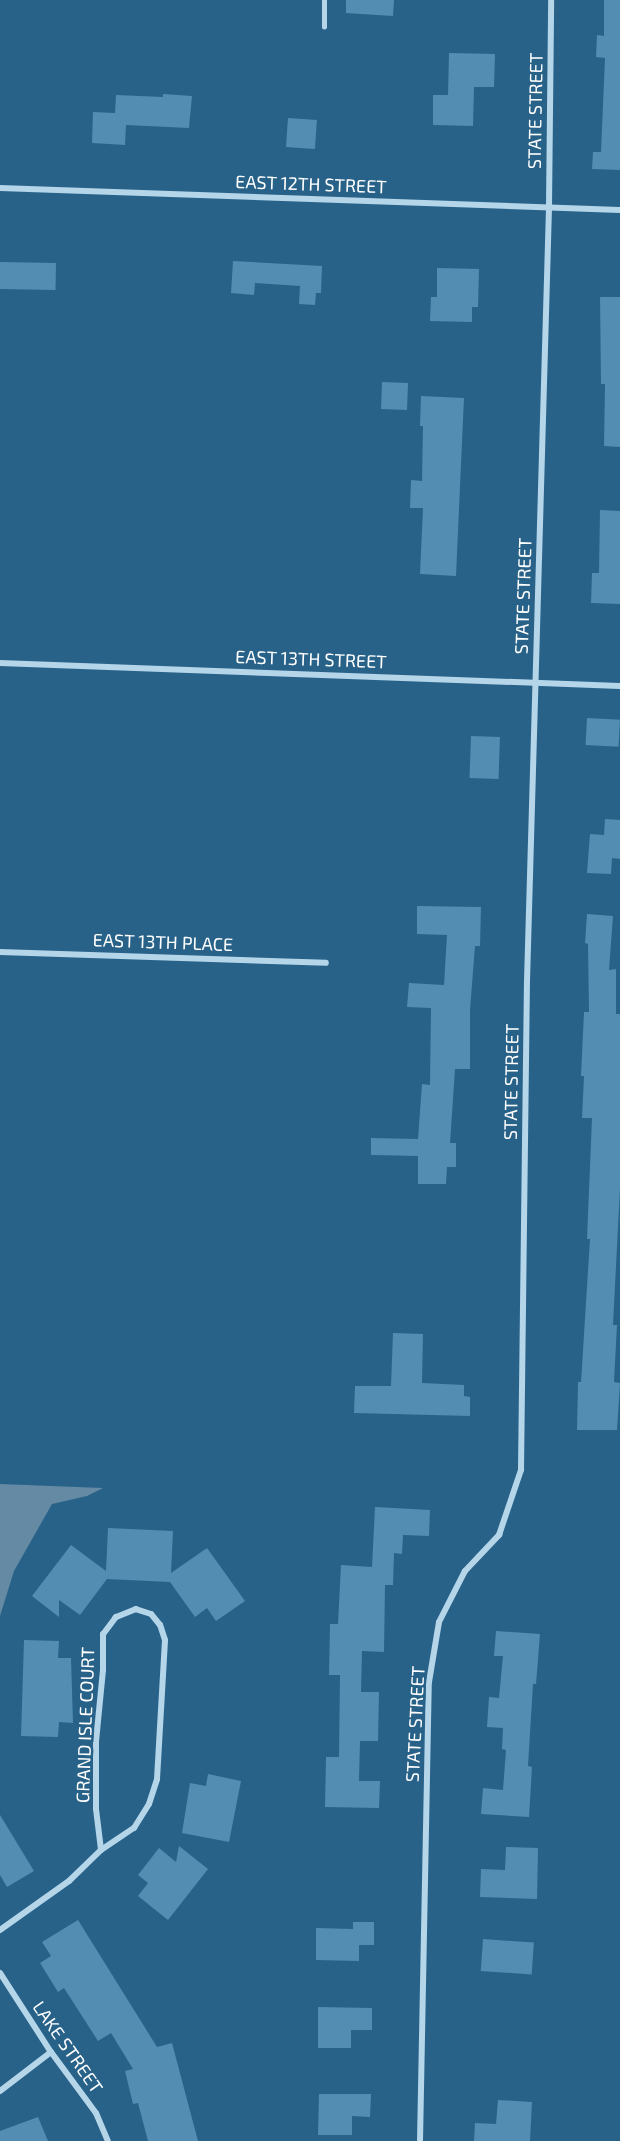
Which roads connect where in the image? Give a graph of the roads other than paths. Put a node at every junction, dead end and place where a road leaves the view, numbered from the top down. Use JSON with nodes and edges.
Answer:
{"nodes":[{"id":1,"x":324,"y":0,"type":"edge"},
{"id":2,"x":551,"y":0,"type":"edge"},
{"id":3,"x":324,"y":27,"type":"dead end"},
{"id":4,"x":0,"y":188,"type":"edge"},
{"id":5,"x":549,"y":207,"type":"junction"},
{"id":6,"x":620,"y":210,"type":"edge"},
{"id":7,"x":0,"y":663,"type":"edge"},
{"id":8,"x":536,"y":683,"type":"junction"},
{"id":9,"x":620,"y":686,"type":"edge"},
{"id":10,"x":0,"y":952,"type":"edge"},
{"id":11,"x":326,"y":963,"type":"dead end"},
{"id":12,"x":101,"y":1850,"type":"junction"},
{"id":13,"x":0,"y":1930,"type":"edge"},
{"id":14,"x":0,"y":1973,"type":"edge"},
{"id":15,"x":51,"y":2052,"type":"junction"},
{"id":16,"x":0,"y":2091,"type":"edge"},
{"id":17,"x":108,"y":2141,"type":"edge"},
{"id":18,"x":420,"y":2141,"type":"edge"}],
"edges":[{"from":1,"to":3,"type":"lane"},
{"from":2,"to":5,"type":"street","name":"STATE STREET"},
{"from":4,"to":5,"type":"street","name":"EAST 12TH STREET"},
{"from":5,"to":6,"type":"street","name":"EAST 12TH STREET"},
{"from":5,"to":8,"type":"street","name":"STATE STREET"},
{"from":7,"to":8,"type":"street","name":"EAST 13TH STREET"},
{"from":8,"to":9,"type":"street","name":"EAST 13TH STREET"},
{"from":8,"to":18,"type":"street","name":"STATE STREET"},
{"from":10,"to":11,"type":"street","name":"EAST 13TH PLACE"},
{"from":12,"to":12,"type":"street","name":"GRAND ISLE COURT"},
{"from":12,"to":13,"type":"street","name":"GRAND ISLE COURT"},
{"from":14,"to":15,"type":"street","name":"LAKE STREET"},
{"from":15,"to":16,"type":"street"},
{"from":15,"to":17,"type":"street","name":"LAKE STREET"}]}
